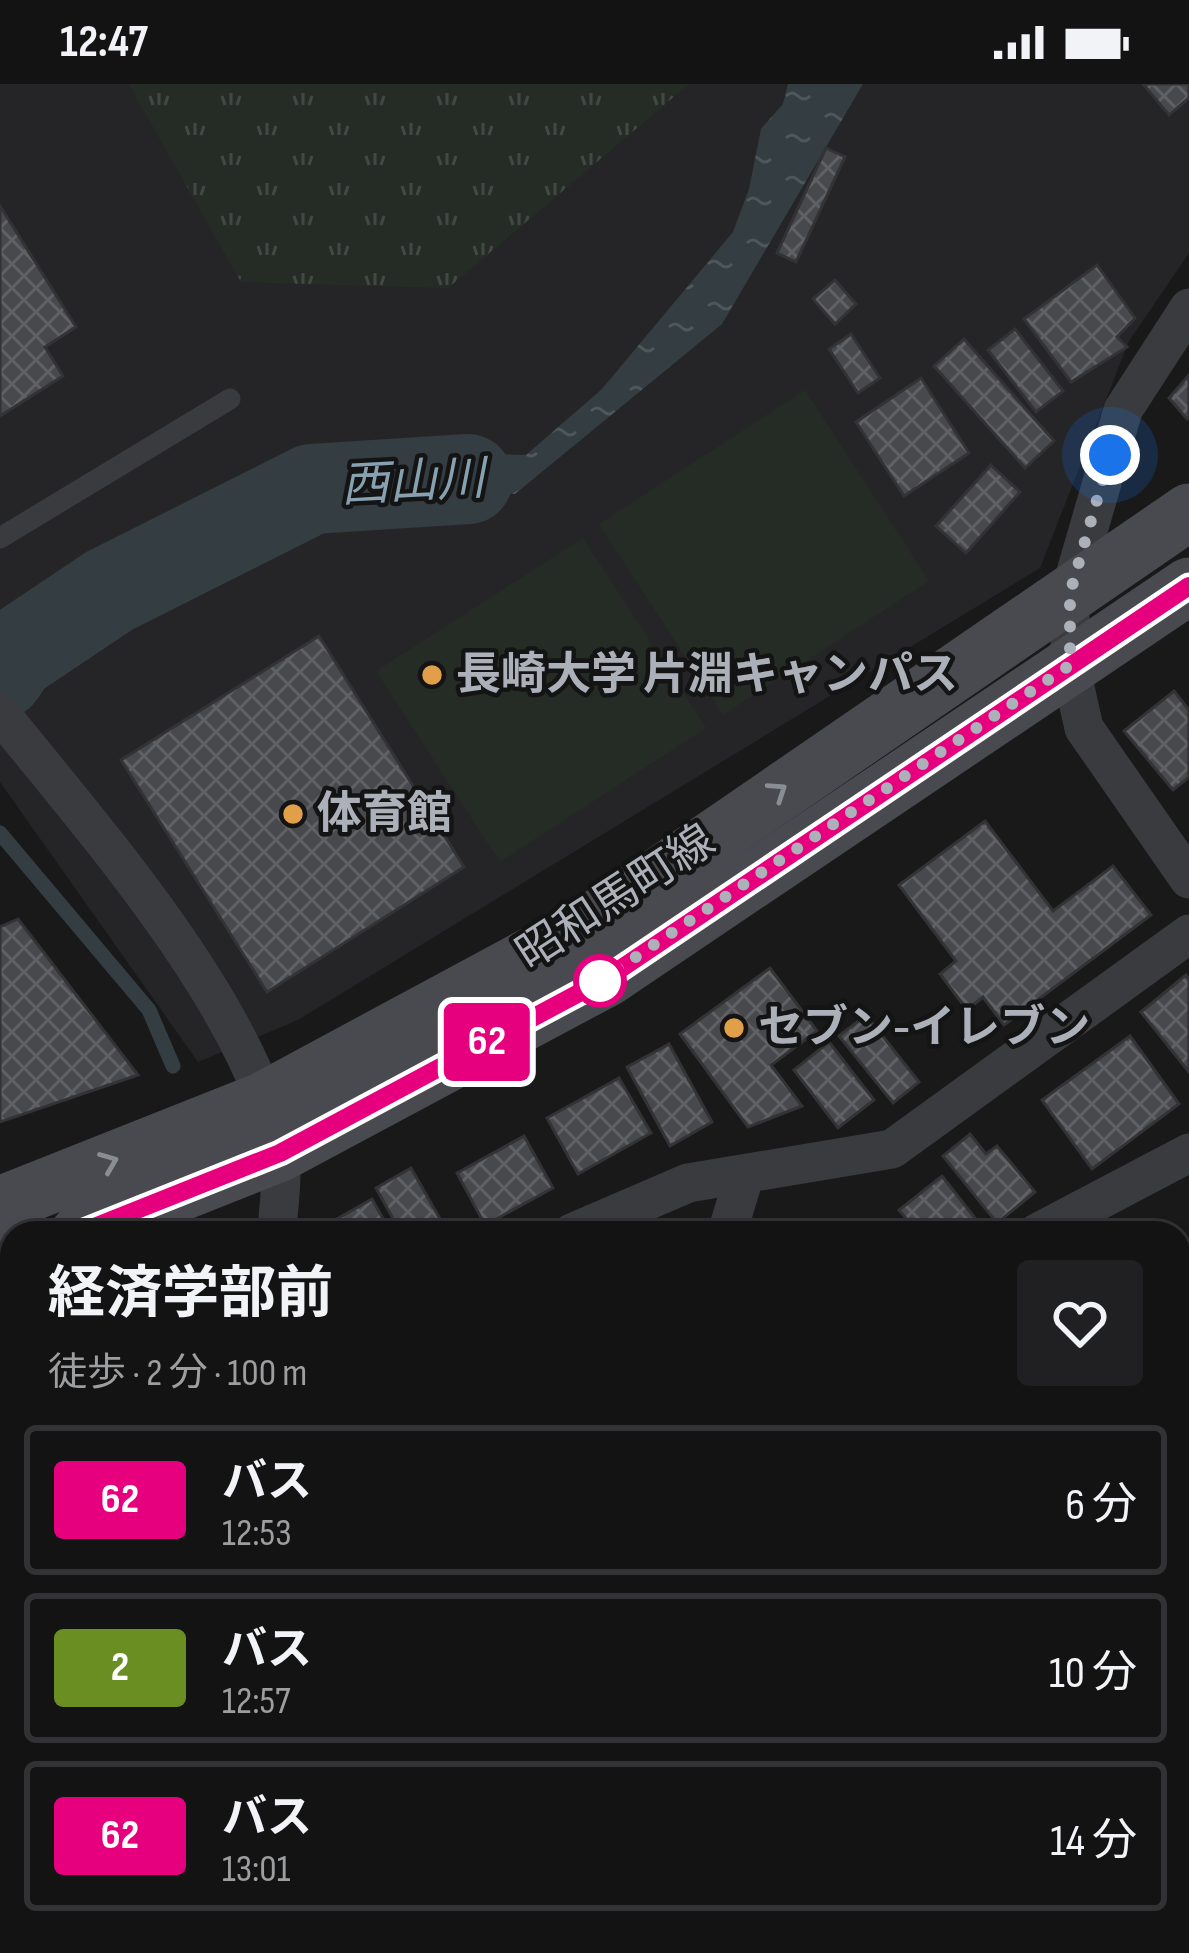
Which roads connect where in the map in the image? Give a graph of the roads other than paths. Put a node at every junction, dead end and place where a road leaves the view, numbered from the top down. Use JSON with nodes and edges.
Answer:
{"nodes":[{"id":1,"x":1189,"y":308,"type":"edge"},
{"id":2,"x":230,"y":399,"type":"dead end"},
{"id":3,"x":1189,"y":512,"type":"edge"},
{"id":4,"x":0,"y":538,"type":"edge"},
{"id":5,"x":1189,"y":586,"type":"edge"},
{"id":6,"x":1070,"y":593,"type":"junction"},
{"id":7,"x":1070,"y":665,"type":"junction"},
{"id":8,"x":0,"y":713,"type":"edge"},
{"id":9,"x":1189,"y":879,"type":"edge"},
{"id":10,"x":1189,"y":934,"type":"edge"},
{"id":11,"x":271,"y":1127,"type":"junction"},
{"id":12,"x":1189,"y":1154,"type":"edge"},
{"id":13,"x":744,"y":1177,"type":"junction"},
{"id":14,"x":0,"y":1204,"type":"edge"},
{"id":15,"x":101,"y":1221,"type":"edge"},
{"id":16,"x":276,"y":1221,"type":"edge"},
{"id":17,"x":600,"y":1221,"type":"edge"},
{"id":18,"x":731,"y":1221,"type":"edge"},
{"id":19,"x":1060,"y":1221,"type":"edge"}],
"edges":[{"from":1,"to":6,"type":"street"},
{"from":2,"to":4,"type":"lane"},
{"from":3,"to":6,"type":"main road","name":"昭和馬町線"},
{"from":5,"to":7,"type":"main road","name":"昭和馬町線"},
{"from":6,"to":7,"type":"street"},
{"from":11,"to":6,"type":"main road","name":"昭和馬町線","one_way":true},
{"from":7,"to":9,"type":"street"},
{"from":7,"to":11,"type":"main road","name":"昭和馬町線"},
{"from":8,"to":11,"type":"street"},
{"from":10,"to":13,"type":"street"},
{"from":14,"to":11,"type":"main road","name":"昭和馬町線","one_way":true},
{"from":11,"to":15,"type":"main road","name":"昭和馬町線"},
{"from":11,"to":16,"type":"street"},
{"from":12,"to":19,"type":"street"},
{"from":13,"to":17,"type":"street"},
{"from":13,"to":18,"type":"street"}]}
